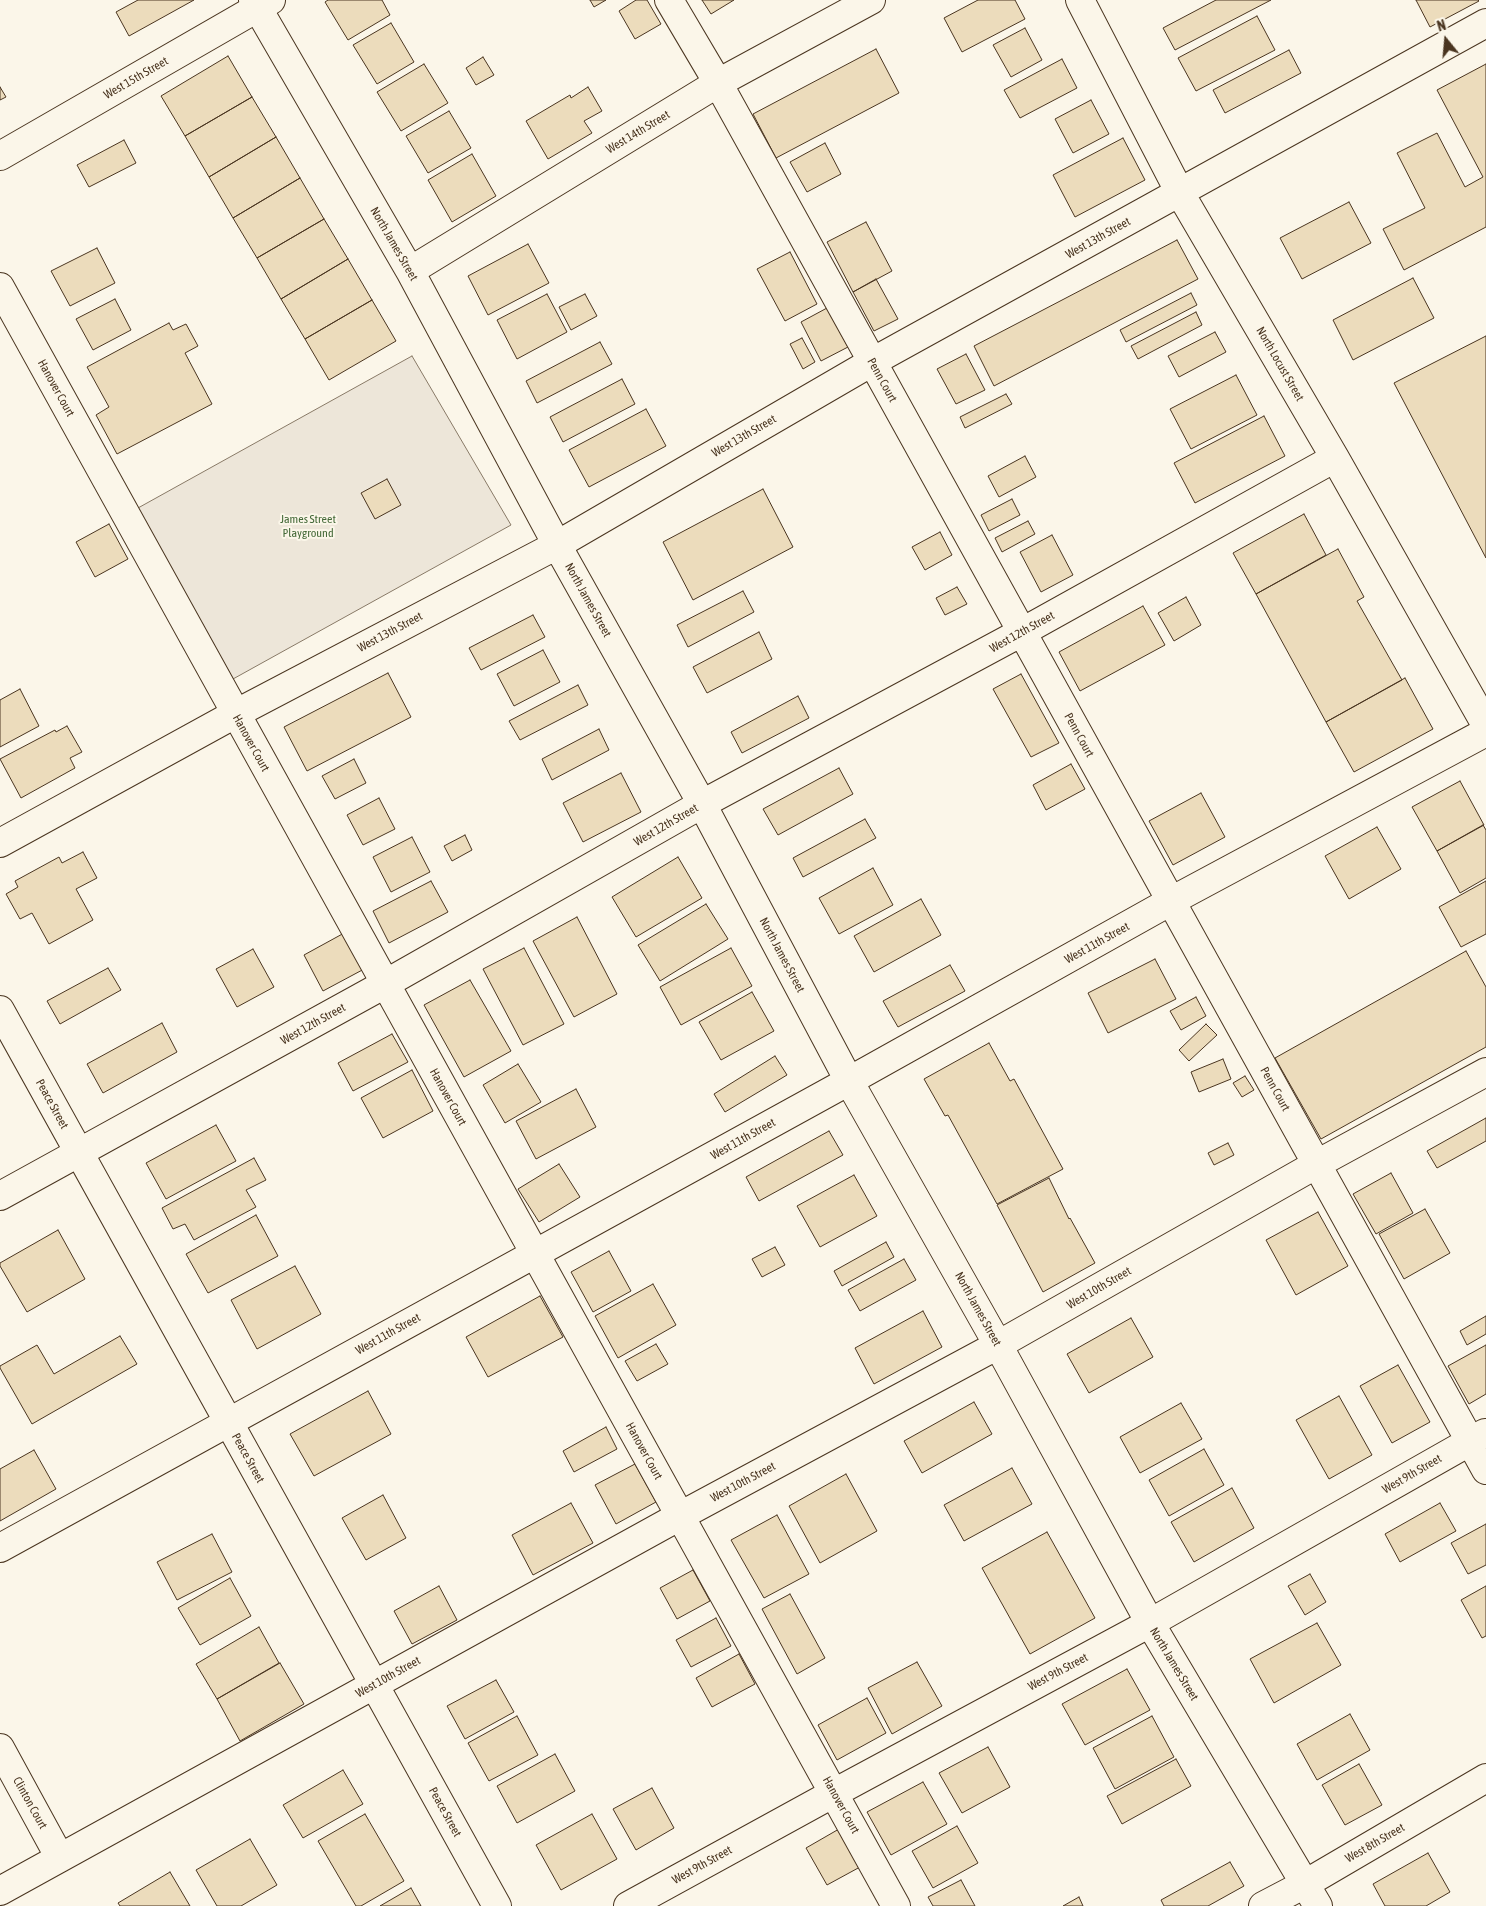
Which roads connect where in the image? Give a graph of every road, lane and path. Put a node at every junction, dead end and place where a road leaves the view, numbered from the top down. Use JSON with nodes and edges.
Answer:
{"nodes":[{"id":1,"x":669,"y":0,"type":"edge"},
{"id":2,"x":871,"y":0,"type":"edge"},
{"id":3,"x":1080,"y":0,"type":"edge"},
{"id":4,"x":261,"y":2,"type":"edge"},
{"id":5,"x":1486,"y":23,"type":"edge"},
{"id":6,"x":718,"y":83,"type":"junction"},
{"id":7,"x":0,"y":156,"type":"edge"},
{"id":8,"x":1180,"y":194,"type":"junction"},
{"id":9,"x":410,"y":272,"type":"junction"},
{"id":10,"x":0,"y":287,"type":"edge"},
{"id":11,"x":872,"y":362,"type":"junction"},
{"id":12,"x":1335,"y":458,"type":"junction"},
{"id":13,"x":557,"y":545,"type":"junction"},
{"id":14,"x":1022,"y":632,"type":"junction"},
{"id":15,"x":236,"y":714,"type":"junction"},
{"id":16,"x":1486,"y":724,"type":"edge"},
{"id":17,"x":1486,"y":732,"type":"edge"},
{"id":18,"x":702,"y":804,"type":"junction"},
{"id":19,"x":0,"y":843,"type":"edge"},
{"id":20,"x":1171,"y":902,"type":"junction"},
{"id":21,"x":385,"y":984,"type":"junction"},
{"id":22,"x":0,"y":1010,"type":"edge"},
{"id":23,"x":1486,"y":1072,"type":"edge"},
{"id":24,"x":849,"y":1082,"type":"junction"},
{"id":25,"x":79,"y":1153,"type":"junction"},
{"id":26,"x":1317,"y":1164,"type":"junction"},
{"id":27,"x":0,"y":1196,"type":"edge"},
{"id":28,"x":534,"y":1253,"type":"junction"},
{"id":29,"x":998,"y":1345,"type":"junction"},
{"id":30,"x":228,"y":1422,"type":"junction"},
{"id":31,"x":1478,"y":1437,"type":"edge"},
{"id":32,"x":1486,"y":1470,"type":"edge"},
{"id":33,"x":680,"y":1516,"type":"junction"},
{"id":34,"x":0,"y":1548,"type":"edge"},
{"id":35,"x":1150,"y":1623,"type":"junction"},
{"id":36,"x":374,"y":1685,"type":"junction"},
{"id":37,"x":0,"y":1748,"type":"edge"},
{"id":38,"x":1486,"y":1778,"type":"edge"},
{"id":39,"x":834,"y":1793,"type":"junction"},
{"id":40,"x":60,"y":1858,"type":"junction"},
{"id":41,"x":0,"y":1891,"type":"edge"},
{"id":42,"x":1311,"y":1895,"type":"edge"},
{"id":43,"x":497,"y":1906,"type":"edge"},
{"id":44,"x":628,"y":1906,"type":"edge"},
{"id":45,"x":896,"y":1906,"type":"edge"},
{"id":46,"x":1262,"y":1906,"type":"edge"}],
"edges":[{"from":1,"to":6,"type":"street","name":"Penn Court"},
{"from":2,"to":6,"type":"street","name":"West 14th Street"},
{"from":3,"to":8,"type":"street","name":"North Locust Street"},
{"from":4,"to":7,"type":"street","name":"West 15th Street"},
{"from":4,"to":9,"type":"street","name":"North James Street"},
{"from":5,"to":8,"type":"street","name":"West 13th Street"},
{"from":6,"to":9,"type":"street","name":"West 14th Street"},
{"from":6,"to":11,"type":"street","name":"Penn Court"},
{"from":8,"to":11,"type":"street","name":"West 13th Street"},
{"from":8,"to":12,"type":"street","name":"North Locust Street"},
{"from":9,"to":13,"type":"street","name":"North James Street"},
{"from":10,"to":15,"type":"street","name":"Hanover Court"},
{"from":11,"to":13,"type":"street","name":"West 13th Street"},
{"from":11,"to":14,"type":"street","name":"Penn Court"},
{"from":12,"to":14,"type":"street","name":"West 12th Street"},
{"from":12,"to":16,"type":"street","name":"North Locust Street"},
{"from":13,"to":15,"type":"street","name":"West 13th Street"},
{"from":13,"to":18,"type":"street","name":"North James Street"},
{"from":14,"to":18,"type":"street","name":"West 12th Street"},
{"from":14,"to":20,"type":"street","name":"Penn Court"},
{"from":15,"to":19,"type":"street","name":"West 13th Street"},
{"from":15,"to":21,"type":"street","name":"Hanover Court"},
{"from":17,"to":20,"type":"street","name":"West 11th Street"},
{"from":18,"to":21,"type":"street","name":"West 12th Street"},
{"from":18,"to":24,"type":"street","name":"North James Street"},
{"from":20,"to":24,"type":"street","name":"West 11th Street"},
{"from":20,"to":26,"type":"street","name":"Penn Court"},
{"from":21,"to":25,"type":"street","name":"West 12th Street"},
{"from":21,"to":28,"type":"street","name":"Hanover Court"},
{"from":22,"to":25,"type":"street","name":"Peace Street"},
{"from":23,"to":26,"type":"street","name":"West 10th Street"},
{"from":24,"to":28,"type":"street","name":"West 11th Street"},
{"from":24,"to":29,"type":"street","name":"North James Street"},
{"from":25,"to":27,"type":"street","name":"West 12th Street"},
{"from":25,"to":30,"type":"street","name":"Peace Street"},
{"from":26,"to":29,"type":"street","name":"West 10th Street"},
{"from":26,"to":31,"type":"street","name":"Penn Court"},
{"from":28,"to":30,"type":"street","name":"West 11th Street"},
{"from":28,"to":33,"type":"street","name":"Hanover Court"},
{"from":29,"to":33,"type":"street","name":"West 10th Street"},
{"from":29,"to":35,"type":"street","name":"North James Street"},
{"from":30,"to":34,"type":"street","name":"West 11th Street"},
{"from":30,"to":36,"type":"street","name":"Peace Street"},
{"from":31,"to":32,"type":"street","name":"Penn Court"},
{"from":31,"to":35,"type":"street","name":"West 9th Street"},
{"from":33,"to":36,"type":"street","name":"West 10th Street"},
{"from":33,"to":39,"type":"street","name":"Hanover Court"},
{"from":35,"to":39,"type":"street","name":"West 9th Street"},
{"from":35,"to":42,"type":"street","name":"North James Street"},
{"from":36,"to":40,"type":"street","name":"West 10th Street"},
{"from":36,"to":43,"type":"street","name":"Peace Street"},
{"from":37,"to":40,"type":"street","name":"Clinton Court"},
{"from":38,"to":42,"type":"street","name":"West 8th Street"},
{"from":39,"to":44,"type":"street","name":"West 9th Street"},
{"from":39,"to":45,"type":"street","name":"Hanover Court"},
{"from":40,"to":41,"type":"street","name":"West 10th Street"},
{"from":42,"to":46,"type":"street","name":"West 8th Street"}]}
